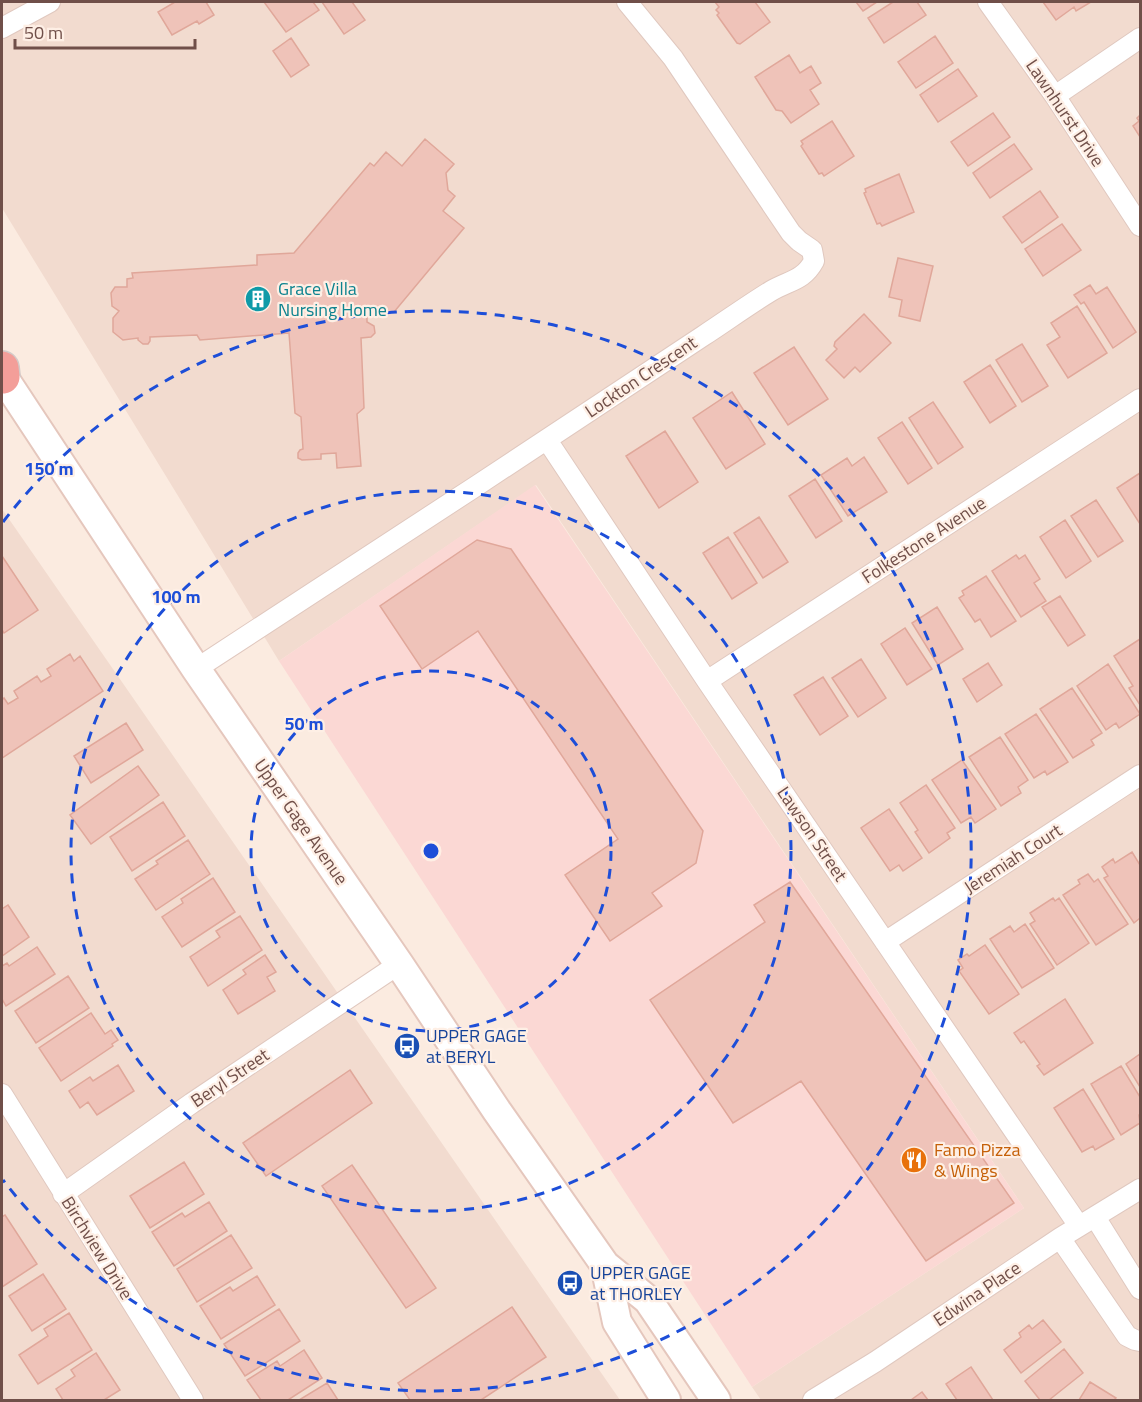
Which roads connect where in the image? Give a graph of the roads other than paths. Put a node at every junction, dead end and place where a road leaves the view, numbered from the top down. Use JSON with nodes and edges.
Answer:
{"nodes":[{"id":1,"x":50,"y":2,"type":"edge"},
{"id":2,"x":627,"y":2,"type":"edge"},
{"id":3,"x":988,"y":2,"type":"edge"},
{"id":4,"x":2,"y":28,"type":"edge"},
{"id":5,"x":1140,"y":38,"type":"edge"},
{"id":6,"x":1055,"y":96,"type":"junction"},
{"id":7,"x":1140,"y":226,"type":"edge"},
{"id":8,"x":2,"y":373,"type":"edge"},
{"id":9,"x":1140,"y":399,"type":"edge"},
{"id":10,"x":547,"y":440,"type":"junction"},
{"id":11,"x":196,"y":669,"type":"junction"},
{"id":12,"x":707,"y":681,"type":"junction"},
{"id":13,"x":1140,"y":775,"type":"edge"},
{"id":14,"x":885,"y":942,"type":"junction"},
{"id":15,"x":399,"y":964,"type":"junction"},
{"id":16,"x":2,"y":1094,"type":"edge"},
{"id":17,"x":1140,"y":1189,"type":"edge"},
{"id":18,"x":63,"y":1194,"type":"junction"},
{"id":19,"x":1087,"y":1222,"type":"junction"},
{"id":20,"x":1060,"y":1238,"type":"junction"},
{"id":21,"x":605,"y":1265,"type":"junction"},
{"id":22,"x":1140,"y":1289,"type":"edge"},
{"id":23,"x":1140,"y":1341,"type":"edge"},
{"id":24,"x":194,"y":1401,"type":"edge"},
{"id":25,"x":666,"y":1401,"type":"edge"},
{"id":26,"x":716,"y":1401,"type":"edge"},
{"id":27,"x":813,"y":1401,"type":"edge"}],
"edges":[{"from":1,"to":4,"type":"street"},
{"from":2,"to":10,"type":"street","name":"Lockton Crescent"},
{"from":3,"to":6,"type":"street","name":"Lawnhurst Drive"},
{"from":5,"to":6,"type":"street"},
{"from":6,"to":7,"type":"street","name":"Lawnhurst Drive"},
{"from":8,"to":11,"type":"main road","name":"Upper Gage Avenue"},
{"from":9,"to":12,"type":"street","name":"Folkestone Avenue"},
{"from":10,"to":11,"type":"street","name":"Lockton Crescent"},
{"from":10,"to":12,"type":"street","name":"Lawson Street"},
{"from":11,"to":15,"type":"main road","name":"Upper Gage Avenue"},
{"from":12,"to":14,"type":"street","name":"Lawson Street"},
{"from":13,"to":14,"type":"street","name":"Jeremiah Court"},
{"from":14,"to":19,"type":"street","name":"Lawson Street"},
{"from":15,"to":18,"type":"street","name":"Beryl Street"},
{"from":15,"to":21,"type":"main road","name":"Upper Gage Avenue"},
{"from":16,"to":18,"type":"street","name":"Birchview Drive"},
{"from":17,"to":19,"type":"street","name":"Edwina Place"},
{"from":18,"to":24,"type":"street","name":"Birchview Drive"},
{"from":19,"to":20,"type":"street","name":"Edwina Place"},
{"from":19,"to":22,"type":"street","name":"Lawson Street"},
{"from":20,"to":23,"type":"street"},
{"from":20,"to":27,"type":"street","name":"Edwina Place"},
{"from":21,"to":25,"type":"main road","name":"Upper Gage Avenue"},
{"from":21,"to":26,"type":"main road","name":"Upper Gage Avenue"}]}
